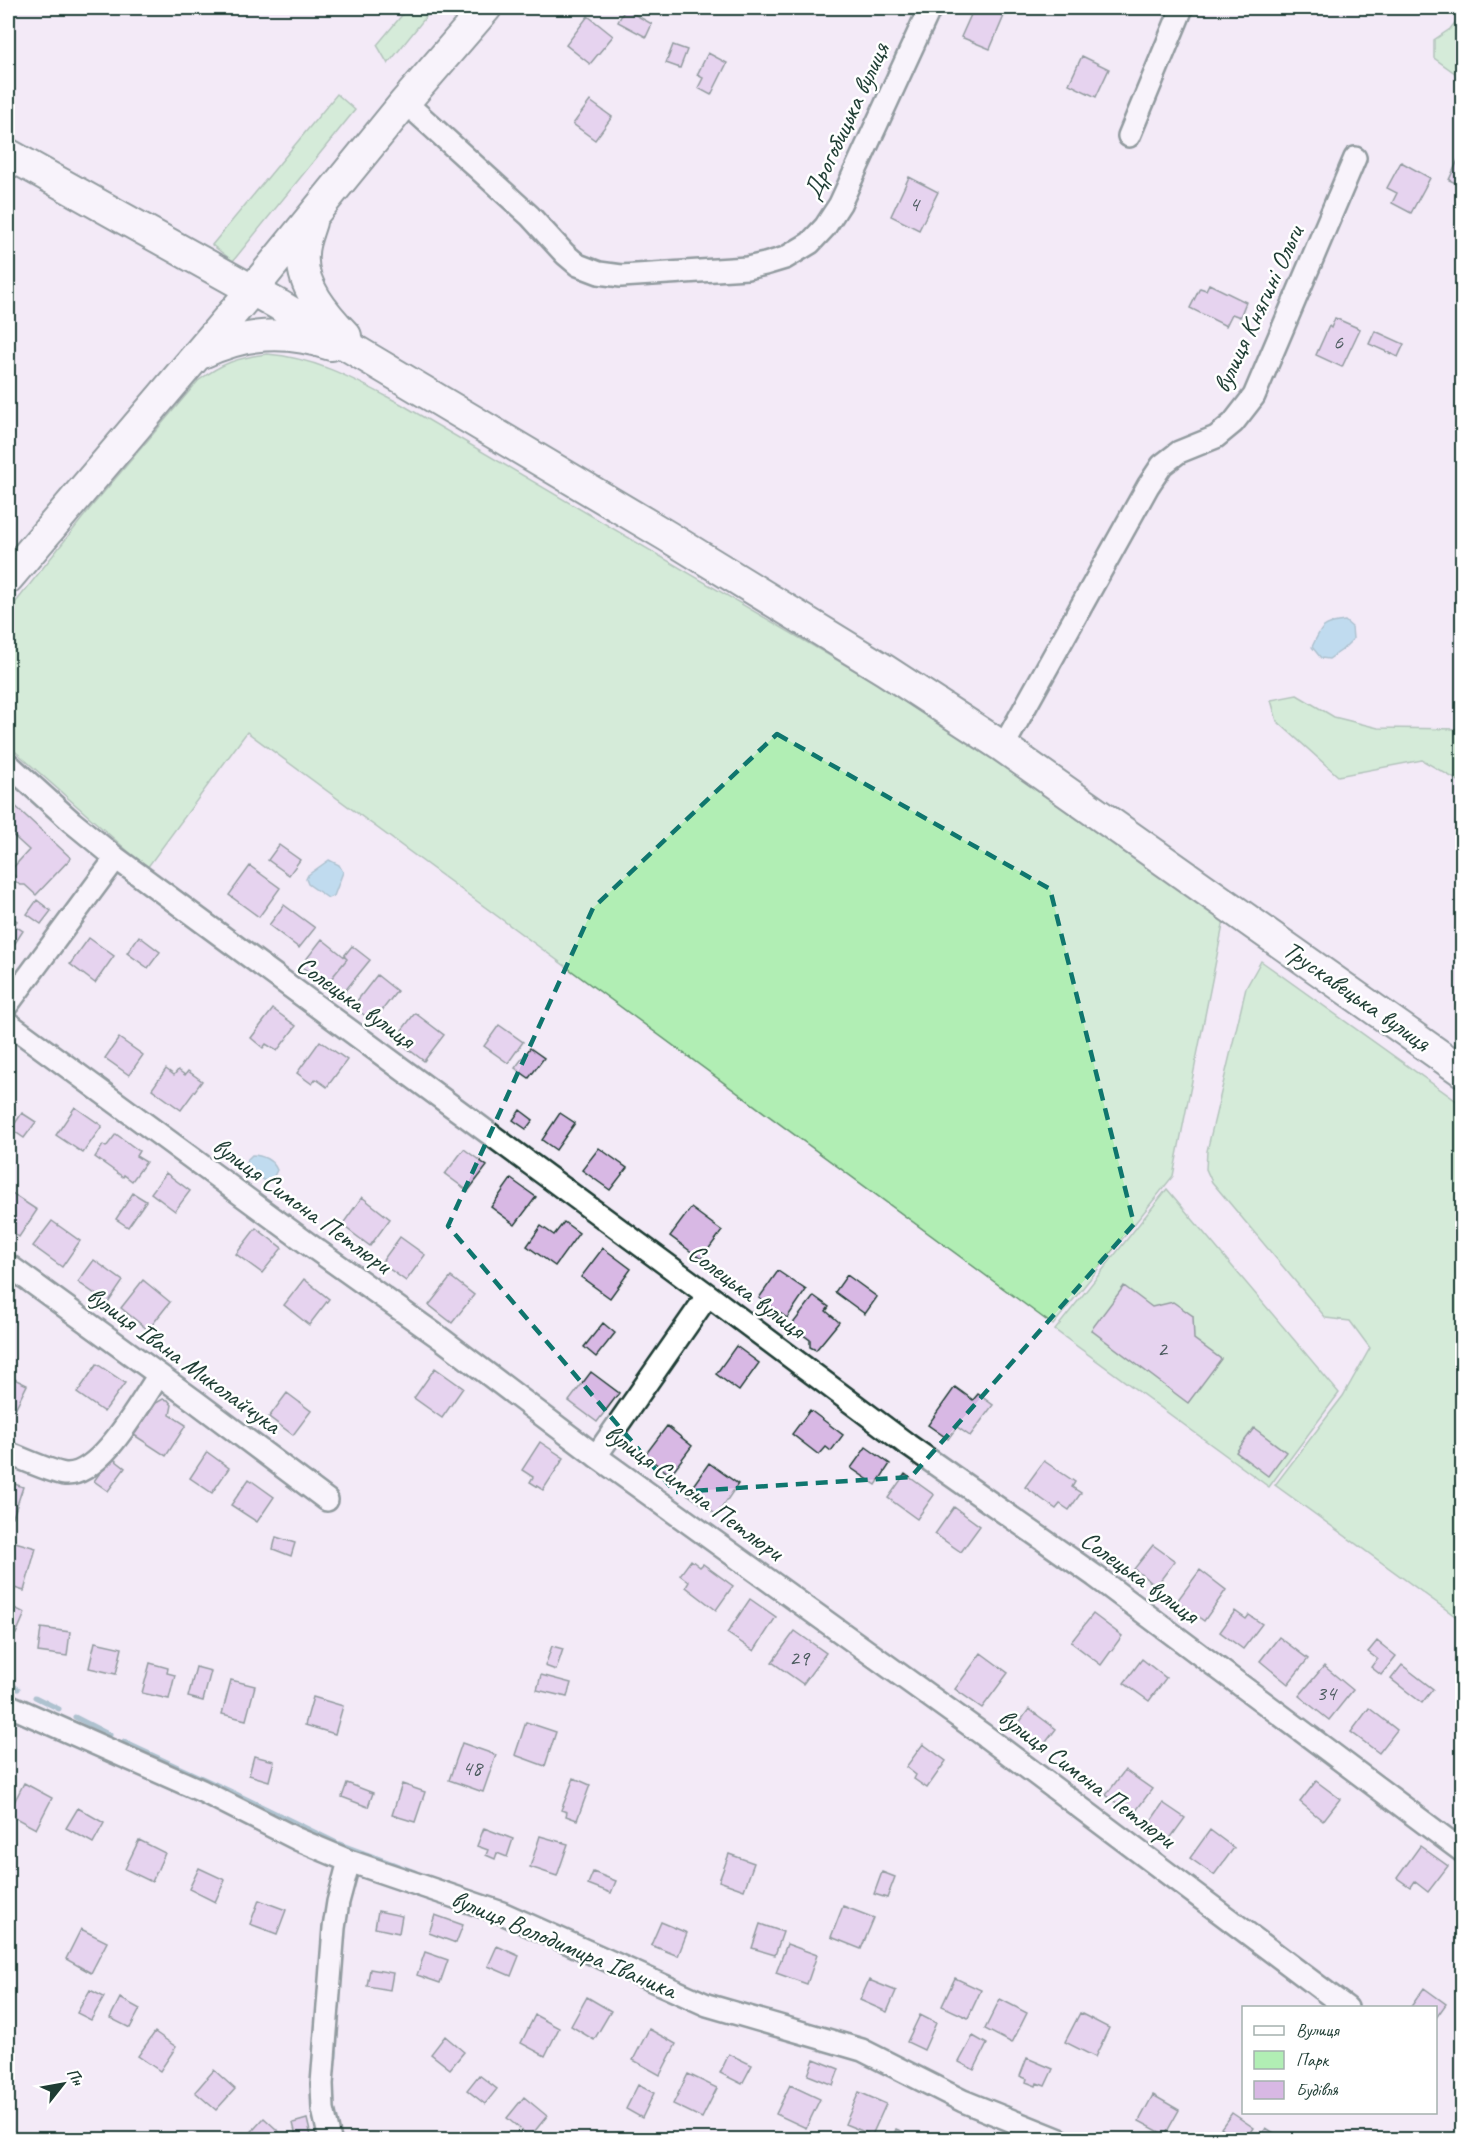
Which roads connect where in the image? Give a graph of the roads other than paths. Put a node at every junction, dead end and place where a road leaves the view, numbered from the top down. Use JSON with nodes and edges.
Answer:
{"nodes":[{"id":1,"x":486,"y":8,"type":"edge"},
{"id":2,"x":930,"y":8,"type":"edge"},
{"id":3,"x":1182,"y":8,"type":"edge"},
{"id":4,"x":405,"y":102,"type":"junction"},
{"id":5,"x":1130,"y":136,"type":"dead end"},
{"id":6,"x":8,"y":154,"type":"edge"},
{"id":7,"x":1354,"y":158,"type":"dead end"},
{"id":8,"x":315,"y":212,"type":"junction"},
{"id":9,"x":253,"y":290,"type":"junction"},
{"id":10,"x":196,"y":356,"type":"junction"},
{"id":11,"x":365,"y":356,"type":"junction"},
{"id":12,"x":8,"y":578,"type":"edge"},
{"id":13,"x":1004,"y":747,"type":"junction"},
{"id":14,"x":8,"y":764,"type":"edge"},
{"id":15,"x":116,"y":858,"type":"junction"},
{"id":16,"x":8,"y":1004,"type":"edge"},
{"id":17,"x":8,"y":1023,"type":"edge"},
{"id":18,"x":1462,"y":1071,"type":"edge"},
{"id":19,"x":8,"y":1265,"type":"edge"},
{"id":20,"x":708,"y":1295,"type":"junction"},
{"id":21,"x":159,"y":1375,"type":"junction"},
{"id":22,"x":8,"y":1453,"type":"edge"},
{"id":23,"x":596,"y":1456,"type":"junction"},
{"id":24,"x":327,"y":1500,"type":"dead end"},
{"id":25,"x":8,"y":1705,"type":"edge"},
{"id":26,"x":1462,"y":1851,"type":"edge"},
{"id":27,"x":349,"y":1862,"type":"junction"},
{"id":28,"x":1346,"y":2006,"type":"edge"},
{"id":29,"x":330,"y":2139,"type":"edge"},
{"id":30,"x":1060,"y":2139,"type":"edge"}],
"edges":[{"from":1,"to":4,"type":"main road"},
{"from":2,"to":4,"type":"street","name":"Дрогобицька вулиця"},
{"from":3,"to":5,"type":"street"},
{"from":4,"to":8,"type":"main road"},
{"from":6,"to":9,"type":"main road"},
{"from":7,"to":13,"type":"street","name":"вулиця Княгині Ольги"},
{"from":8,"to":9,"type":"main road"},
{"from":8,"to":11,"type":"main road"},
{"from":9,"to":10,"type":"main road"},
{"from":9,"to":11,"type":"main road"},
{"from":10,"to":11,"type":"main road"},
{"from":10,"to":12,"type":"main road"},
{"from":11,"to":13,"type":"main road","name":"Трускавецька вулиця"},
{"from":13,"to":18,"type":"main road","name":"Трускавецька вулиця"},
{"from":14,"to":15,"type":"street","name":"Солецька вулиця"},
{"from":15,"to":16,"type":"street"},
{"from":15,"to":20,"type":"street","name":"Солецька вулиця"},
{"from":17,"to":23,"type":"street","name":"вулиця Симона Петлюри"},
{"from":19,"to":21,"type":"street","name":"вулиця Івана Миколайчука"},
{"from":20,"to":23,"type":"street"},
{"from":20,"to":26,"type":"street","name":"Солецька вулиця"},
{"from":21,"to":22,"type":"street"},
{"from":21,"to":24,"type":"street","name":"вулиця Івана Миколайчука"},
{"from":23,"to":28,"type":"street","name":"вулиця Симона Петлюри"},
{"from":25,"to":27,"type":"street","name":"вулиця Володимира Іваника"},
{"from":27,"to":29,"type":"street"},
{"from":27,"to":30,"type":"street","name":"вулиця Володимира Іваника"}]}
